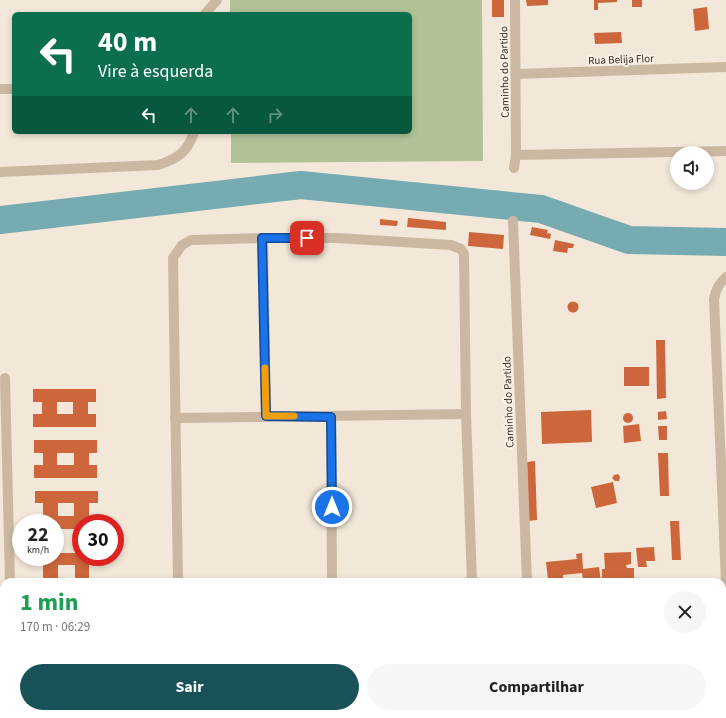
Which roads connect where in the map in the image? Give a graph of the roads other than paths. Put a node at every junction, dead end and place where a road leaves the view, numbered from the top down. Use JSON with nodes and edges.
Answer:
{"nodes":[{"id":1,"x":217,"y":0,"type":"edge"},
{"id":2,"x":515,"y":0,"type":"edge"},
{"id":3,"x":207,"y":12,"type":"edge"},
{"id":4,"x":726,"y":67,"type":"edge"},
{"id":5,"x":516,"y":74,"type":"junction"},
{"id":6,"x":0,"y":89,"type":"edge"},
{"id":7,"x":12,"y":90,"type":"edge"},
{"id":8,"x":193,"y":134,"type":"edge"},
{"id":9,"x":726,"y":151,"type":"edge"},
{"id":10,"x":516,"y":155,"type":"junction"},
{"id":11,"x":514,"y":168,"type":"dead end"},
{"id":12,"x":0,"y":172,"type":"edge"},
{"id":13,"x":512,"y":221,"type":"dead end"},
{"id":14,"x":262,"y":238,"type":"junction"},
{"id":15,"x":726,"y":277,"type":"edge"},
{"id":16,"x":4,"y":378,"type":"dead end"},
{"id":17,"x":722,"y":406,"type":"edge"},
{"id":18,"x":466,"y":414,"type":"junction"},
{"id":19,"x":266,"y":416,"type":"junction"},
{"id":20,"x":331,"y":417,"type":"junction"},
{"id":21,"x":175,"y":418,"type":"junction"},
{"id":22,"x":10,"y":578,"type":"edge"},
{"id":23,"x":178,"y":578,"type":"edge"},
{"id":24,"x":332,"y":578,"type":"edge"},
{"id":25,"x":472,"y":578,"type":"edge"},
{"id":26,"x":527,"y":578,"type":"edge"},
{"id":27,"x":726,"y":578,"type":"edge"}],
"edges":[{"from":1,"to":3,"type":"street"},
{"from":2,"to":5,"type":"street","name":"Caminho do Partido"},
{"from":4,"to":5,"type":"street","name":"Rua Belija Flor"},
{"from":5,"to":10,"type":"street","name":"Caminho do Partido"},
{"from":6,"to":7,"type":"street"},
{"from":8,"to":12,"type":"street"},
{"from":9,"to":10,"type":"street"},
{"from":10,"to":11,"type":"street","name":"Caminho do Partido"},
{"from":13,"to":26,"type":"street","name":"Caminho do Partido"},
{"from":14,"to":18,"type":"street"},
{"from":14,"to":19,"type":"street"},
{"from":14,"to":21,"type":"street"},
{"from":15,"to":17,"type":"street"},
{"from":16,"to":22,"type":"street"},
{"from":17,"to":27,"type":"street"},
{"from":18,"to":20,"type":"street"},
{"from":18,"to":25,"type":"street"},
{"from":19,"to":20,"type":"street"},
{"from":19,"to":21,"type":"street"},
{"from":20,"to":24,"type":"street"},
{"from":21,"to":23,"type":"street"}]}
